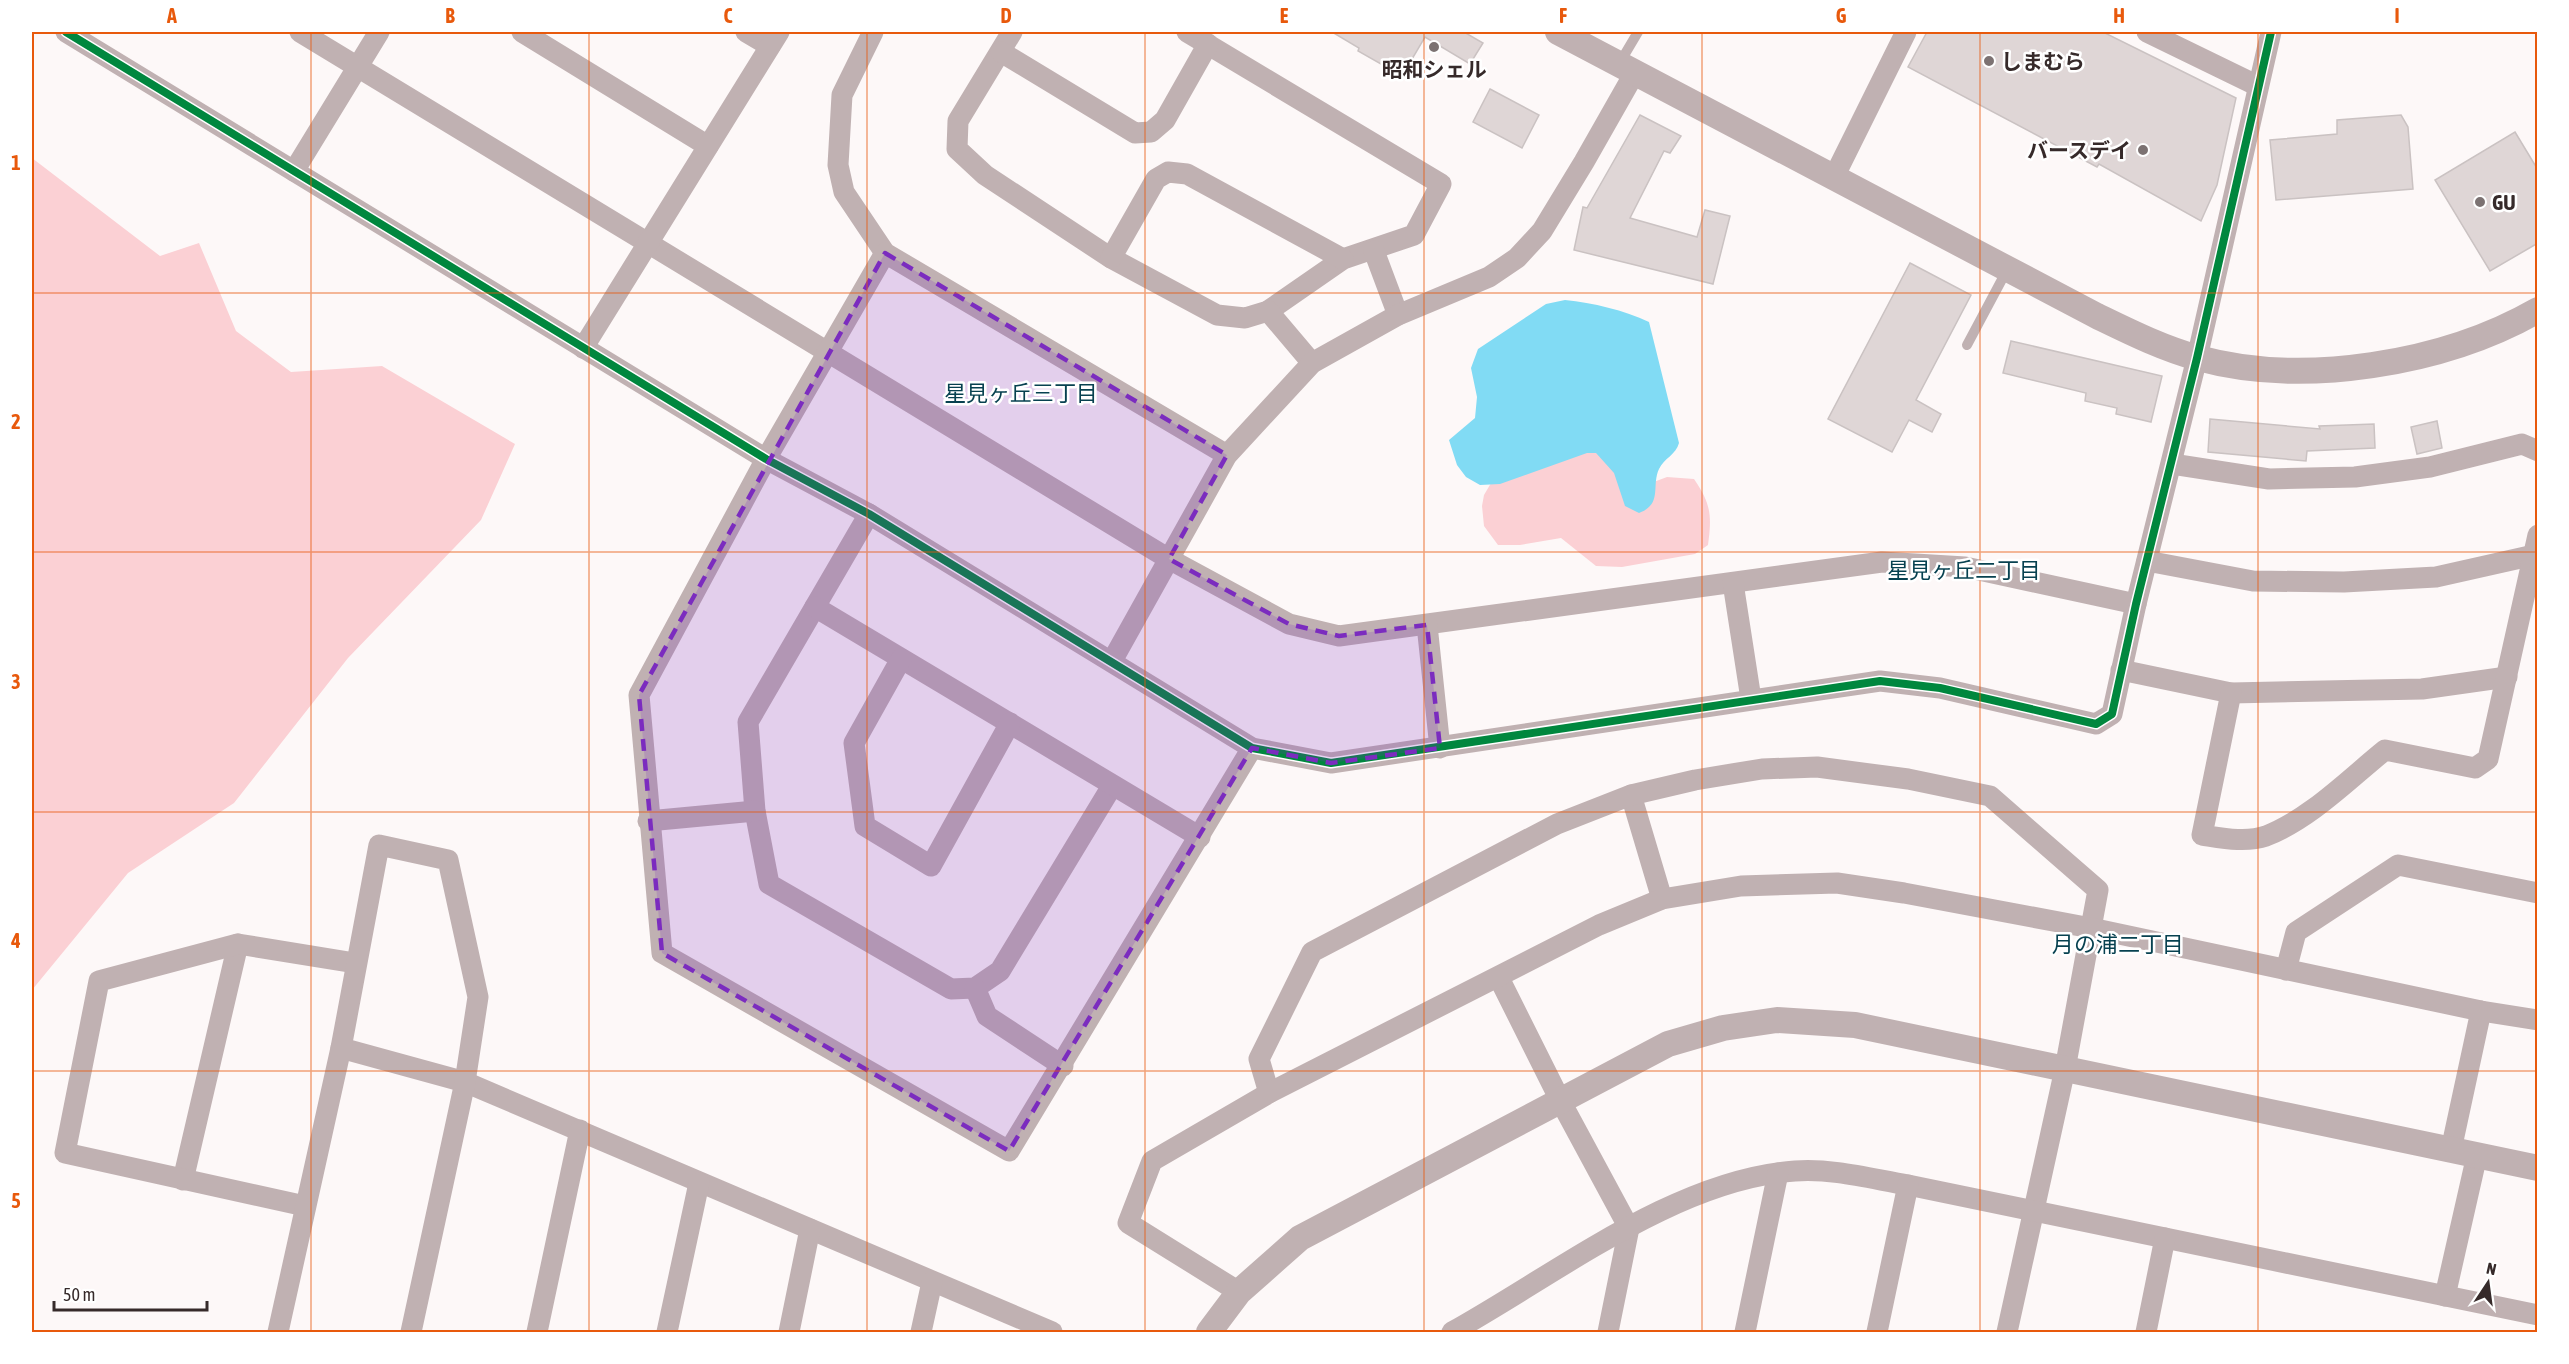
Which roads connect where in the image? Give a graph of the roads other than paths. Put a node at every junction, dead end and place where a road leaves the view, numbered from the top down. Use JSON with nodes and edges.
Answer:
{"nodes":[{"id":1,"x":66,"y":32,"type":"edge"},
{"id":2,"x":300,"y":32,"type":"edge"},
{"id":3,"x":379,"y":32,"type":"edge"},
{"id":4,"x":522,"y":32,"type":"edge"},
{"id":5,"x":746,"y":32,"type":"edge"},
{"id":6,"x":873,"y":32,"type":"edge"},
{"id":7,"x":1012,"y":32,"type":"edge"},
{"id":8,"x":1187,"y":32,"type":"edge"},
{"id":9,"x":1558,"y":32,"type":"edge"},
{"id":10,"x":1638,"y":32,"type":"edge"},
{"id":11,"x":1906,"y":32,"type":"edge"},
{"id":12,"x":2147,"y":32,"type":"edge"},
{"id":13,"x":2271,"y":32,"type":"edge"},
{"id":14,"x":775,"y":39,"type":"edge"},
{"id":15,"x":1208,"y":44,"type":"junction"},
{"id":16,"x":1001,"y":52,"type":"junction"},
{"id":17,"x":357,"y":66,"type":"junction"},
{"id":18,"x":1626,"y":69,"type":"junction"},
{"id":19,"x":2258,"y":86,"type":"junction"},
{"id":20,"x":708,"y":146,"type":"junction"},
{"id":21,"x":294,"y":171,"type":"junction"},
{"id":22,"x":1834,"y":177,"type":"junction"},
{"id":23,"x":650,"y":243,"type":"junction"},
{"id":24,"x":1374,"y":251,"type":"junction"},
{"id":25,"x":885,"y":253,"type":"junction"},
{"id":26,"x":1111,"y":258,"type":"junction"},
{"id":27,"x":1343,"y":259,"type":"junction"},
{"id":28,"x":2007,"y":270,"type":"junction"},
{"id":29,"x":2538,"y":310,"type":"edge"},
{"id":30,"x":1268,"y":311,"type":"junction"},
{"id":31,"x":1398,"y":315,"type":"junction"},
{"id":32,"x":1967,"y":345,"type":"dead end"},
{"id":33,"x":583,"y":348,"type":"junction"},
{"id":34,"x":828,"y":355,"type":"junction"},
{"id":35,"x":2197,"y":358,"type":"junction"},
{"id":36,"x":1312,"y":363,"type":"junction"},
{"id":37,"x":2538,"y":451,"type":"edge"},
{"id":38,"x":1227,"y":454,"type":"junction"},
{"id":39,"x":766,"y":459,"type":"junction"},
{"id":40,"x":2172,"y":464,"type":"junction"},
{"id":41,"x":868,"y":513,"type":"junction"},
{"id":42,"x":2536,"y":545,"type":"edge"},
{"id":43,"x":1169,"y":559,"type":"junction"},
{"id":44,"x":2147,"y":561,"type":"junction"},
{"id":45,"x":1733,"y":583,"type":"junction"},
{"id":46,"x":2136,"y":604,"type":"junction"},
{"id":47,"x":815,"y":607,"type":"junction"},
{"id":48,"x":1427,"y":625,"type":"junction"},
{"id":49,"x":901,"y":659,"type":"junction"},
{"id":50,"x":1112,"y":661,"type":"junction"},
{"id":51,"x":2121,"y":670,"type":"junction"},
{"id":52,"x":2507,"y":677,"type":"junction"},
{"id":53,"x":2231,"y":693,"type":"junction"},
{"id":54,"x":1751,"y":699,"type":"junction"},
{"id":55,"x":1010,"y":723,"type":"junction"},
{"id":56,"x":1252,"y":748,"type":"junction"},
{"id":57,"x":1440,"y":748,"type":"junction"},
{"id":58,"x":1112,"y":786,"type":"junction"},
{"id":59,"x":1631,"y":795,"type":"junction"},
{"id":60,"x":755,"y":811,"type":"junction"},
{"id":61,"x":648,"y":821,"type":"junction"},
{"id":62,"x":1200,"y":837,"type":"junction"},
{"id":63,"x":2538,"y":893,"type":"edge"},
{"id":64,"x":1662,"y":899,"type":"junction"},
{"id":65,"x":2091,"y":928,"type":"junction"},
{"id":66,"x":238,"y":944,"type":"junction"},
{"id":67,"x":355,"y":963,"type":"junction"},
{"id":68,"x":2286,"y":970,"type":"junction"},
{"id":69,"x":1499,"y":978,"type":"junction"},
{"id":70,"x":975,"y":988,"type":"junction"},
{"id":71,"x":2481,"y":1011,"type":"junction"},
{"id":72,"x":2538,"y":1020,"type":"edge"},
{"id":73,"x":340,"y":1048,"type":"junction"},
{"id":74,"x":1062,"y":1066,"type":"junction"},
{"id":75,"x":2065,"y":1069,"type":"junction"},
{"id":76,"x":465,"y":1082,"type":"junction"},
{"id":77,"x":1269,"y":1093,"type":"junction"},
{"id":78,"x":1561,"y":1101,"type":"junction"},
{"id":79,"x":580,"y":1130,"type":"junction"},
{"id":80,"x":2451,"y":1150,"type":"junction"},
{"id":81,"x":2477,"y":1155,"type":"junction"},
{"id":82,"x":2538,"y":1168,"type":"edge"},
{"id":83,"x":1778,"y":1173,"type":"junction"},
{"id":84,"x":183,"y":1180,"type":"junction"},
{"id":85,"x":699,"y":1183,"type":"junction"},
{"id":86,"x":1908,"y":1185,"type":"junction"},
{"id":87,"x":305,"y":1206,"type":"junction"},
{"id":88,"x":2032,"y":1211,"type":"junction"},
{"id":89,"x":1629,"y":1228,"type":"junction"},
{"id":90,"x":810,"y":1229,"type":"junction"},
{"id":91,"x":2165,"y":1238,"type":"junction"},
{"id":92,"x":932,"y":1282,"type":"junction"},
{"id":93,"x":1239,"y":1292,"type":"junction"},
{"id":94,"x":2445,"y":1296,"type":"junction"},
{"id":95,"x":2538,"y":1315,"type":"edge"},
{"id":96,"x":1475,"y":1326,"type":"edge"},
{"id":97,"x":278,"y":1332,"type":"edge"},
{"id":98,"x":411,"y":1332,"type":"edge"},
{"id":99,"x":537,"y":1332,"type":"edge"},
{"id":100,"x":667,"y":1332,"type":"edge"},
{"id":101,"x":789,"y":1332,"type":"edge"},
{"id":102,"x":921,"y":1332,"type":"edge"},
{"id":103,"x":1050,"y":1332,"type":"edge"},
{"id":104,"x":1209,"y":1332,"type":"edge"},
{"id":105,"x":1452,"y":1332,"type":"edge"},
{"id":106,"x":1608,"y":1332,"type":"edge"},
{"id":107,"x":1745,"y":1332,"type":"edge"},
{"id":108,"x":1877,"y":1332,"type":"edge"},
{"id":109,"x":2007,"y":1332,"type":"edge"},
{"id":110,"x":2146,"y":1332,"type":"edge"}],
"edges":[{"from":1,"to":21,"type":"street"},
{"from":2,"to":17,"type":"street"},
{"from":3,"to":17,"type":"street"},
{"from":4,"to":20,"type":"street"},
{"from":5,"to":14,"type":"street"},
{"from":6,"to":25,"type":"street"},
{"from":7,"to":16,"type":"street"},
{"from":8,"to":15,"type":"street"},
{"from":9,"to":18,"type":"street"},
{"from":10,"to":18,"type":"lane"},
{"from":11,"to":22,"type":"street"},
{"from":12,"to":19,"type":"street"},
{"from":13,"to":19,"type":"street"},
{"from":14,"to":20,"type":"street"},
{"from":15,"to":16,"type":"street"},
{"from":15,"to":24,"type":"street"},
{"from":16,"to":26,"type":"street"},
{"from":17,"to":21,"type":"street"},
{"from":17,"to":23,"type":"street"},
{"from":18,"to":22,"type":"street"},
{"from":18,"to":31,"type":"street"},
{"from":19,"to":35,"type":"street"},
{"from":20,"to":23,"type":"street"},
{"from":21,"to":33,"type":"street"},
{"from":22,"to":28,"type":"street"},
{"from":23,"to":33,"type":"street"},
{"from":23,"to":34,"type":"street"},
{"from":24,"to":27,"type":"street"},
{"from":24,"to":31,"type":"street"},
{"from":25,"to":34,"type":"street"},
{"from":25,"to":38,"type":"street"},
{"from":26,"to":27,"type":"street"},
{"from":26,"to":30,"type":"street"},
{"from":27,"to":30,"type":"street"},
{"from":28,"to":32,"type":"lane"},
{"from":28,"to":35,"type":"street"},
{"from":29,"to":35,"type":"street"},
{"from":30,"to":36,"type":"street"},
{"from":31,"to":36,"type":"street"},
{"from":33,"to":39,"type":"street"},
{"from":34,"to":39,"type":"street"},
{"from":34,"to":43,"type":"street"},
{"from":35,"to":40,"type":"street"},
{"from":36,"to":38,"type":"street"},
{"from":37,"to":40,"type":"street"},
{"from":38,"to":43,"type":"street"},
{"from":39,"to":41,"type":"street"},
{"from":39,"to":61,"type":"street"},
{"from":40,"to":44,"type":"street"},
{"from":41,"to":47,"type":"street"},
{"from":41,"to":50,"type":"street"},
{"from":42,"to":44,"type":"street"},
{"from":42,"to":52,"type":"street"},
{"from":43,"to":48,"type":"street"},
{"from":43,"to":50,"type":"street"},
{"from":44,"to":46,"type":"street"},
{"from":45,"to":46,"type":"street"},
{"from":45,"to":48,"type":"street"},
{"from":45,"to":54,"type":"street"},
{"from":46,"to":51,"type":"street"},
{"from":47,"to":49,"type":"street"},
{"from":47,"to":60,"type":"street"},
{"from":48,"to":57,"type":"street"},
{"from":49,"to":55,"type":"street"},
{"from":49,"to":55,"type":"street"},
{"from":50,"to":56,"type":"street"},
{"from":51,"to":53,"type":"street"},
{"from":51,"to":54,"type":"street"},
{"from":52,"to":53,"type":"street"},
{"from":52,"to":53,"type":"street"},
{"from":54,"to":57,"type":"street"},
{"from":55,"to":58,"type":"street"},
{"from":56,"to":57,"type":"street"},
{"from":56,"to":62,"type":"street"},
{"from":58,"to":62,"type":"street"},
{"from":58,"to":70,"type":"street"},
{"from":59,"to":64,"type":"street"},
{"from":59,"to":65,"type":"street"},
{"from":59,"to":77,"type":"street"},
{"from":60,"to":61,"type":"street"},
{"from":60,"to":70,"type":"street"},
{"from":61,"to":74,"type":"street"},
{"from":62,"to":74,"type":"street"},
{"from":63,"to":68,"type":"street"},
{"from":64,"to":65,"type":"street"},
{"from":64,"to":69,"type":"street"},
{"from":65,"to":68,"type":"street"},
{"from":65,"to":75,"type":"street"},
{"from":66,"to":67,"type":"street"},
{"from":66,"to":84,"type":"street"},
{"from":66,"to":84,"type":"street"},
{"from":67,"to":73,"type":"street"},
{"from":67,"to":76,"type":"street"},
{"from":68,"to":71,"type":"street"},
{"from":69,"to":77,"type":"street"},
{"from":69,"to":78,"type":"street"},
{"from":70,"to":74,"type":"street"},
{"from":71,"to":72,"type":"street"},
{"from":71,"to":80,"type":"street"},
{"from":73,"to":76,"type":"street"},
{"from":73,"to":87,"type":"street"},
{"from":75,"to":78,"type":"street"},
{"from":75,"to":80,"type":"street"},
{"from":75,"to":88,"type":"street"},
{"from":76,"to":79,"type":"street"},
{"from":76,"to":98,"type":"street"},
{"from":77,"to":93,"type":"street"},
{"from":78,"to":89,"type":"street"},
{"from":78,"to":93,"type":"street"},
{"from":79,"to":85,"type":"street"},
{"from":79,"to":99,"type":"street"},
{"from":80,"to":81,"type":"street"},
{"from":81,"to":82,"type":"street"},
{"from":81,"to":94,"type":"street"},
{"from":83,"to":86,"type":"street"},
{"from":83,"to":89,"type":"street"},
{"from":83,"to":107,"type":"street"},
{"from":84,"to":87,"type":"street"},
{"from":85,"to":90,"type":"street"},
{"from":85,"to":100,"type":"street"},
{"from":86,"to":88,"type":"street"},
{"from":86,"to":108,"type":"street"},
{"from":87,"to":97,"type":"street"},
{"from":88,"to":91,"type":"street"},
{"from":88,"to":109,"type":"street"},
{"from":89,"to":96,"type":"street"},
{"from":89,"to":106,"type":"street"},
{"from":90,"to":92,"type":"street"},
{"from":90,"to":101,"type":"street"},
{"from":91,"to":94,"type":"street"},
{"from":91,"to":110,"type":"street"},
{"from":92,"to":102,"type":"street"},
{"from":92,"to":103,"type":"street"},
{"from":93,"to":104,"type":"street"},
{"from":94,"to":95,"type":"street"},
{"from":96,"to":105,"type":"street"}]}
